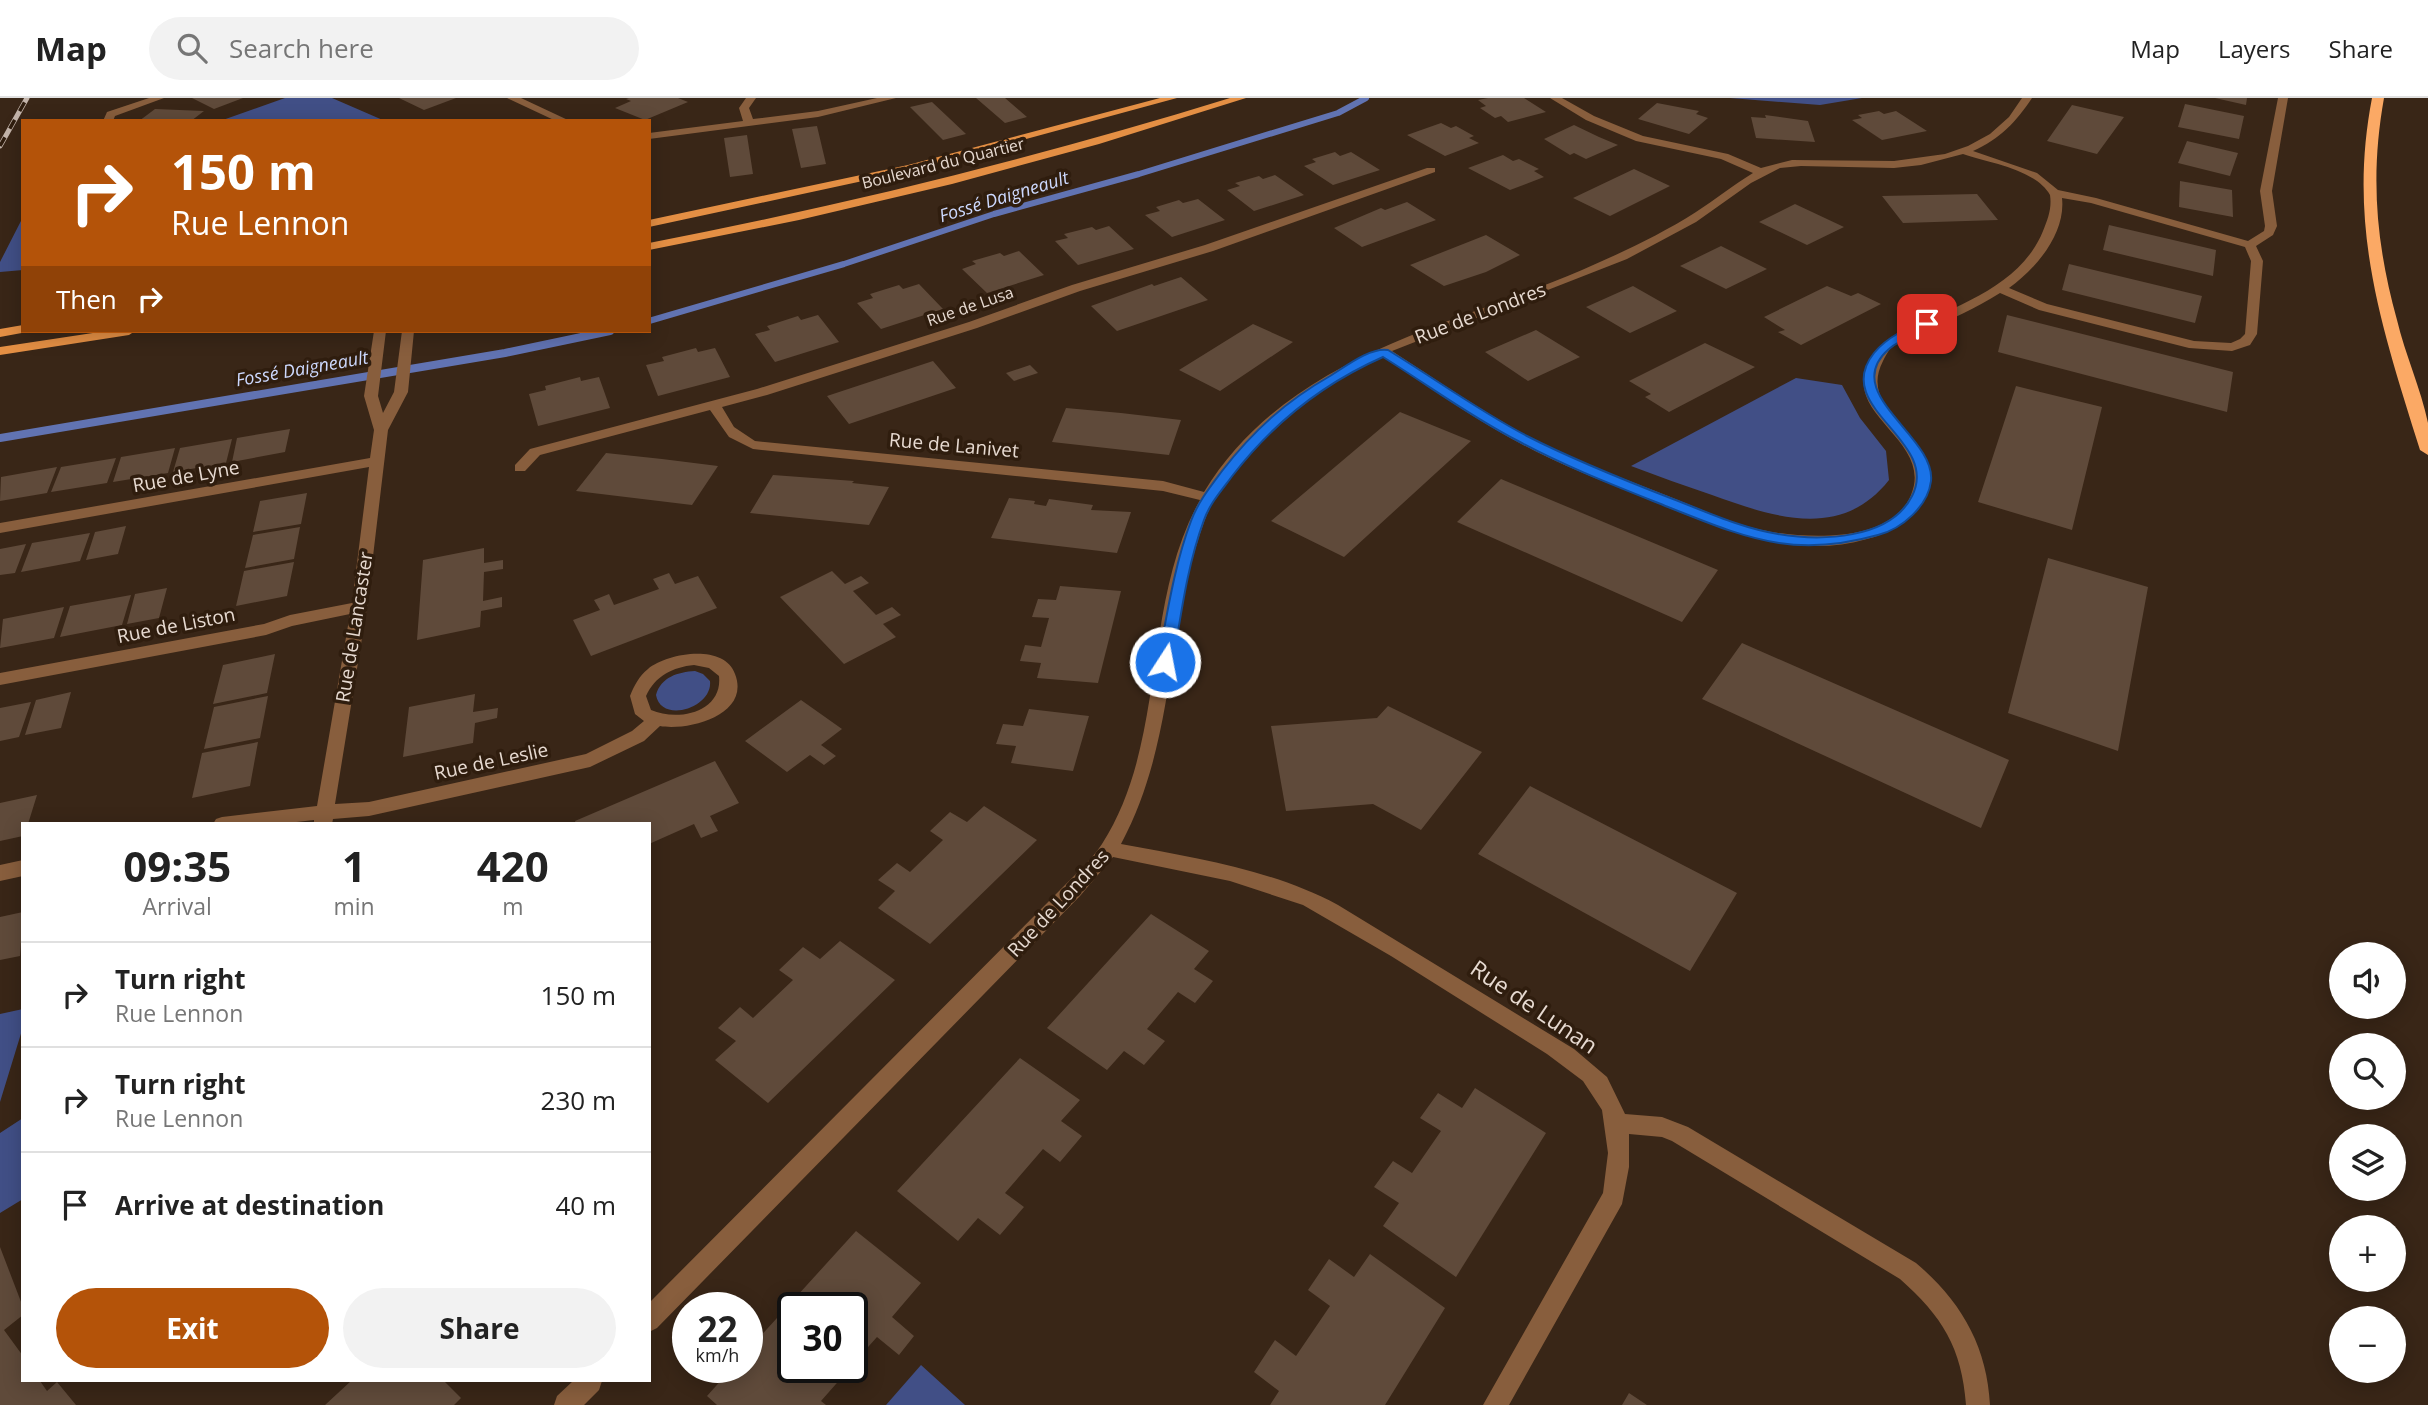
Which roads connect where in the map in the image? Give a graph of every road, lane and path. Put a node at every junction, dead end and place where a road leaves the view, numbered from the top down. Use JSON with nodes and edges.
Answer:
{"nodes":[{"id":1,"x":159,"y":98,"type":"edge"},
{"id":2,"x":512,"y":98,"type":"edge"},
{"id":3,"x":751,"y":98,"type":"edge"},
{"id":4,"x":891,"y":98,"type":"edge"},
{"id":5,"x":1172,"y":98,"type":"edge"},
{"id":6,"x":1241,"y":98,"type":"edge"},
{"id":7,"x":1555,"y":98,"type":"edge"},
{"id":8,"x":2026,"y":98,"type":"edge"},
{"id":9,"x":2283,"y":98,"type":"edge"},
{"id":10,"x":2378,"y":98,"type":"edge"},
{"id":11,"x":109,"y":119,"type":"edge"},
{"id":12,"x":560,"y":119,"type":"edge"},
{"id":13,"x":749,"y":123,"type":"junction"},
{"id":14,"x":651,"y":136,"type":"edge"},
{"id":15,"x":1963,"y":151,"type":"junction"},
{"id":16,"x":1432,"y":170,"type":"dead end"},
{"id":17,"x":1762,"y":173,"type":"junction"},
{"id":18,"x":2054,"y":193,"type":"junction"},
{"id":19,"x":651,"y":224,"type":"edge"},
{"id":20,"x":2250,"y":245,"type":"junction"},
{"id":21,"x":651,"y":247,"type":"edge"},
{"id":22,"x":1999,"y":288,"type":"junction"},
{"id":23,"x":21,"y":329,"type":"edge"},
{"id":24,"x":0,"y":333,"type":"edge"},
{"id":25,"x":116,"y":333,"type":"edge"},
{"id":26,"x":407,"y":334,"type":"edge"},
{"id":27,"x":379,"y":336,"type":"edge"},
{"id":28,"x":0,"y":351,"type":"edge"},
{"id":29,"x":1384,"y":352,"type":"junction"},
{"id":30,"x":714,"y":405,"type":"junction"},
{"id":31,"x":381,"y":430,"type":"junction"},
{"id":32,"x":2428,"y":450,"type":"edge"},
{"id":33,"x":377,"y":461,"type":"junction"},
{"id":34,"x":520,"y":468,"type":"dead end"},
{"id":35,"x":1209,"y":498,"type":"junction"},
{"id":36,"x":0,"y":527,"type":"edge"},
{"id":37,"x":359,"y":607,"type":"junction"},
{"id":38,"x":0,"y":680,"type":"edge"},
{"id":39,"x":656,"y":720,"type":"junction"},
{"id":40,"x":324,"y":818,"type":"edge"},
{"id":41,"x":256,"y":822,"type":"edge"},
{"id":42,"x":1109,"y":849,"type":"junction"},
{"id":43,"x":21,"y":868,"type":"edge"},
{"id":44,"x":0,"y":873,"type":"edge"},
{"id":45,"x":1616,"y":1124,"type":"junction"},
{"id":46,"x":651,"y":1318,"type":"edge"},
{"id":47,"x":589,"y":1382,"type":"edge"},
{"id":48,"x":566,"y":1405,"type":"edge"},
{"id":49,"x":1495,"y":1405,"type":"edge"},
{"id":50,"x":1978,"y":1405,"type":"edge"}],
"edges":[{"from":1,"to":11,"type":"street"},
{"from":2,"to":12,"type":"street"},
{"from":3,"to":13,"type":"street"},
{"from":4,"to":13,"type":"street"},
{"from":5,"to":19,"type":"main road","name":"Boulevard du Quartier"},
{"from":6,"to":21,"type":"main road","name":"Boulevard du Quartier"},
{"from":7,"to":17,"type":"street"},
{"from":8,"to":15,"type":"street","name":"Rue de Londres"},
{"from":9,"to":20,"type":"street"},
{"from":10,"to":32,"type":"highway"},
{"from":13,"to":14,"type":"street"},
{"from":15,"to":17,"type":"street","name":"Rue de Londres"},
{"from":15,"to":18,"type":"street"},
{"from":16,"to":30,"type":"street","name":"Rue de Lusa"},
{"from":17,"to":29,"type":"street","name":"Rue de Londres"},
{"from":18,"to":20,"type":"street"},
{"from":18,"to":22,"type":"street"},
{"from":20,"to":22,"type":"street"},
{"from":22,"to":29,"type":"street"},
{"from":23,"to":24,"type":"main road"},
{"from":25,"to":28,"type":"main road"},
{"from":26,"to":31,"type":"street","name":"Rue de Lancaster"},
{"from":27,"to":31,"type":"street","name":"Rue de Lancaster"},
{"from":29,"to":35,"type":"street","name":"Rue de Londres"},
{"from":30,"to":34,"type":"street","name":"Rue de Lusa"},
{"from":30,"to":35,"type":"street","name":"Rue de Lanivet"},
{"from":31,"to":33,"type":"street","name":"Rue de Lancaster"},
{"from":33,"to":36,"type":"street","name":"Rue de Lyne"},
{"from":33,"to":37,"type":"street","name":"Rue de Lancaster"},
{"from":35,"to":42,"type":"street","name":"Rue de Londres"},
{"from":37,"to":38,"type":"street","name":"Rue de Liston"},
{"from":37,"to":40,"type":"street","name":"Rue de Lancaster"},
{"from":39,"to":39,"type":"street"},
{"from":39,"to":40,"type":"street","name":"Rue de Leslie"},
{"from":40,"to":41,"type":"street","name":"Rue de Leslie"},
{"from":42,"to":45,"type":"street","name":"Rue de Lunan"},
{"from":42,"to":46,"type":"street","name":"Rue de Londres"},
{"from":43,"to":44,"type":"street"},
{"from":45,"to":49,"type":"street","name":"Rue de Lunan"},
{"from":45,"to":50,"type":"street"},
{"from":47,"to":48,"type":"street"}]}
